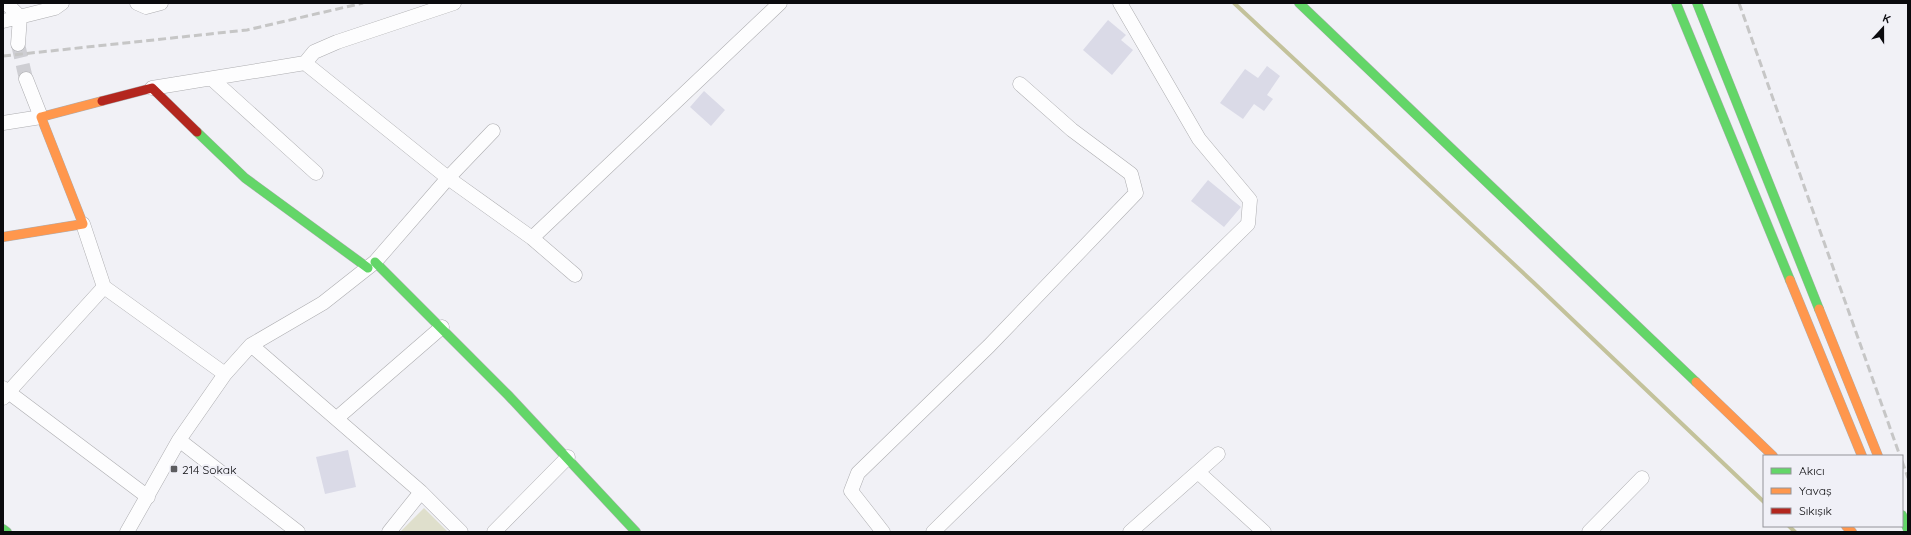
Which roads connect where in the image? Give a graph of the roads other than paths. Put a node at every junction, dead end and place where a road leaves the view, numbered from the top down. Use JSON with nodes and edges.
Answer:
{"nodes":[{"id":1,"x":6,"y":3,"type":"edge"},
{"id":2,"x":62,"y":3,"type":"edge"},
{"id":3,"x":137,"y":3,"type":"edge"},
{"id":4,"x":161,"y":3,"type":"edge"},
{"id":5,"x":454,"y":3,"type":"edge"},
{"id":6,"x":780,"y":3,"type":"edge"},
{"id":7,"x":1120,"y":3,"type":"edge"},
{"id":8,"x":1299,"y":3,"type":"edge"},
{"id":9,"x":1676,"y":3,"type":"edge"},
{"id":10,"x":1697,"y":3,"type":"edge"},
{"id":11,"x":20,"y":17,"type":"junction"},
{"id":12,"x":3,"y":21,"type":"edge"},
{"id":13,"x":18,"y":44,"type":"tunnel mouth"},
{"id":14,"x":305,"y":63,"type":"junction"},
{"id":15,"x":26,"y":79,"type":"tunnel mouth"},
{"id":16,"x":212,"y":79,"type":"junction"},
{"id":17,"x":1020,"y":84,"type":"dead end"},
{"id":18,"x":152,"y":88,"type":"junction"},
{"id":19,"x":41,"y":117,"type":"junction"},
{"id":20,"x":3,"y":123,"type":"edge"},
{"id":21,"x":493,"y":131,"type":"dead end"},
{"id":22,"x":316,"y":173,"type":"dead end"},
{"id":23,"x":448,"y":178,"type":"junction"},
{"id":24,"x":83,"y":224,"type":"junction"},
{"id":25,"x":3,"y":237,"type":"edge"},
{"id":26,"x":532,"y":238,"type":"junction"},
{"id":27,"x":372,"y":265,"type":"junction"},
{"id":28,"x":575,"y":275,"type":"dead end"},
{"id":29,"x":104,"y":287,"type":"junction"},
{"id":30,"x":442,"y":327,"type":"junction"},
{"id":31,"x":251,"y":345,"type":"junction"},
{"id":32,"x":225,"y":374,"type":"junction"},
{"id":33,"x":5,"y":393,"type":"edge"},
{"id":34,"x":337,"y":418,"type":"junction"},
{"id":35,"x":179,"y":440,"type":"junction"},
{"id":36,"x":1218,"y":454,"type":"dead end"},
{"id":37,"x":1772,"y":455,"type":"edge"},
{"id":38,"x":1862,"y":455,"type":"edge"},
{"id":39,"x":1878,"y":455,"type":"edge"},
{"id":40,"x":568,"y":457,"type":"junction"},
{"id":41,"x":1198,"y":472,"type":"junction"},
{"id":42,"x":1642,"y":478,"type":"dead end"},
{"id":43,"x":421,"y":492,"type":"junction"},
{"id":44,"x":148,"y":497,"type":"junction"},
{"id":45,"x":1903,"y":518,"type":"edge"},
{"id":46,"x":3,"y":529,"type":"edge"},
{"id":47,"x":1908,"y":530,"type":"edge"},
{"id":48,"x":7,"y":532,"type":"edge"},
{"id":49,"x":128,"y":532,"type":"edge"},
{"id":50,"x":298,"y":532,"type":"edge"},
{"id":51,"x":389,"y":532,"type":"edge"},
{"id":52,"x":461,"y":532,"type":"edge"},
{"id":53,"x":494,"y":532,"type":"edge"},
{"id":54,"x":636,"y":532,"type":"edge"},
{"id":55,"x":883,"y":532,"type":"edge"},
{"id":56,"x":933,"y":532,"type":"edge"},
{"id":57,"x":1130,"y":532,"type":"edge"},
{"id":58,"x":1264,"y":532,"type":"edge"},
{"id":59,"x":1589,"y":532,"type":"edge"}],
"edges":[{"from":1,"to":11,"type":"street"},
{"from":2,"to":11,"type":"street"},
{"from":3,"to":4,"type":"street"},
{"from":5,"to":14,"type":"street"},
{"from":6,"to":26,"type":"street"},
{"from":7,"to":56,"type":"street"},
{"from":8,"to":37,"type":"main road"},
{"from":9,"to":38,"type":"main road"},
{"from":10,"to":39,"type":"main road"},
{"from":11,"to":12,"type":"street"},
{"from":11,"to":13,"type":"street"},
{"from":14,"to":16,"type":"street"},
{"from":14,"to":23,"type":"street"},
{"from":15,"to":19,"type":"street"},
{"from":16,"to":18,"type":"street"},
{"from":16,"to":22,"type":"street"},
{"from":17,"to":55,"type":"street"},
{"from":18,"to":19,"type":"main road"},
{"from":18,"to":27,"type":"main road"},
{"from":19,"to":20,"type":"street"},
{"from":19,"to":24,"type":"main road"},
{"from":21,"to":23,"type":"street"},
{"from":23,"to":26,"type":"street"},
{"from":23,"to":27,"type":"street"},
{"from":24,"to":25,"type":"main road"},
{"from":24,"to":29,"type":"street"},
{"from":26,"to":28,"type":"street"},
{"from":27,"to":30,"type":"main road"},
{"from":27,"to":31,"type":"street"},
{"from":29,"to":32,"type":"street"},
{"from":29,"to":33,"type":"street"},
{"from":30,"to":34,"type":"street"},
{"from":30,"to":40,"type":"main road"},
{"from":31,"to":32,"type":"street"},
{"from":31,"to":34,"type":"street"},
{"from":32,"to":35,"type":"street"},
{"from":33,"to":44,"type":"street"},
{"from":34,"to":43,"type":"street"},
{"from":35,"to":44,"type":"street"},
{"from":35,"to":50,"type":"street"},
{"from":36,"to":41,"type":"street"},
{"from":40,"to":53,"type":"street"},
{"from":40,"to":54,"type":"main road"},
{"from":41,"to":57,"type":"street"},
{"from":41,"to":58,"type":"street"},
{"from":42,"to":59,"type":"street"},
{"from":43,"to":51,"type":"street"},
{"from":43,"to":52,"type":"street"},
{"from":44,"to":49,"type":"street"},
{"from":45,"to":47,"type":"main road"},
{"from":46,"to":48,"type":"main road"}]}
